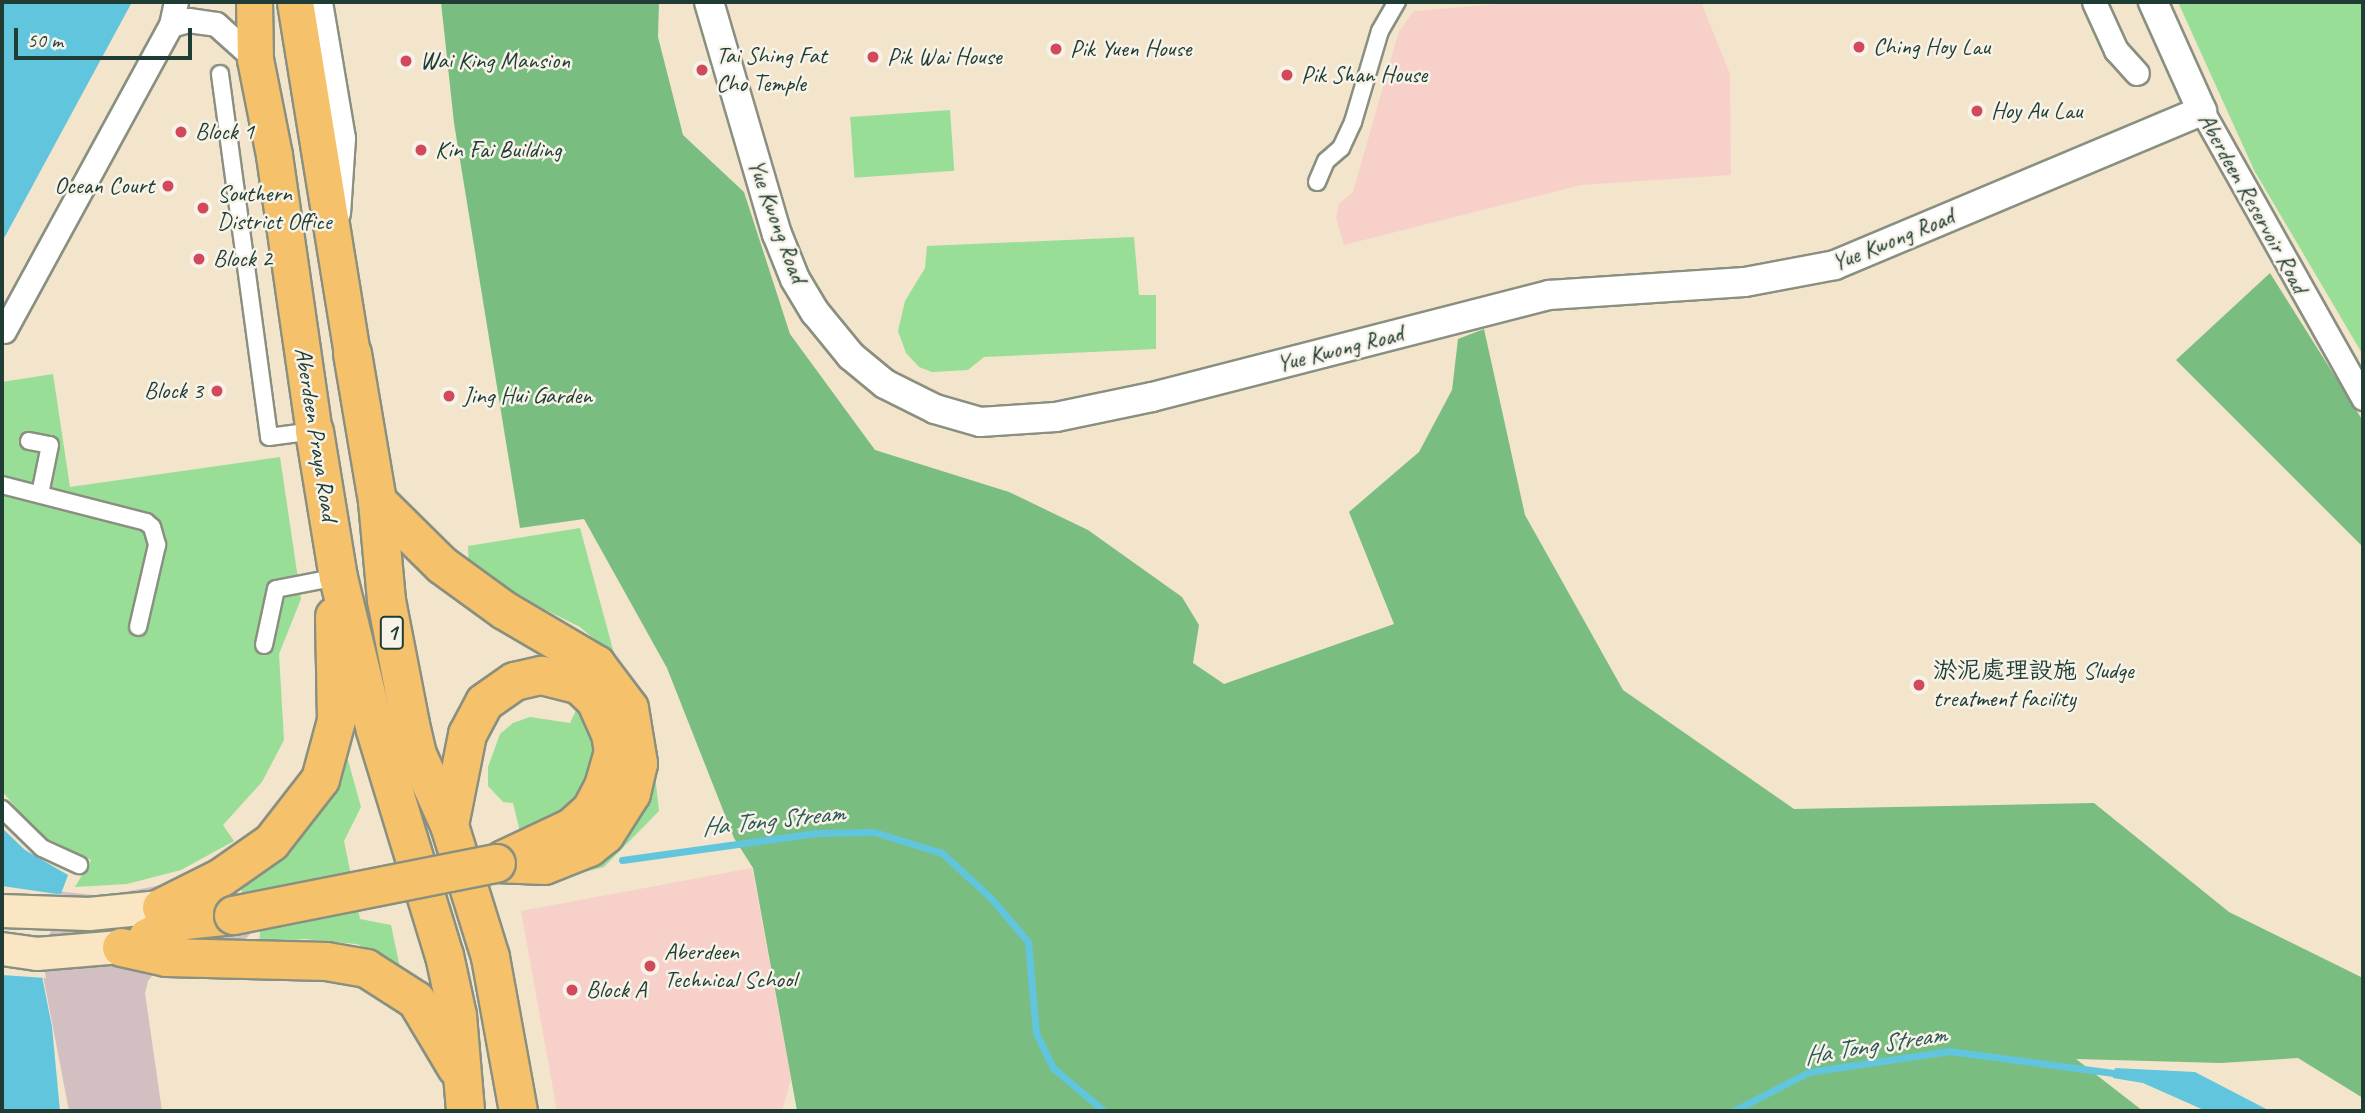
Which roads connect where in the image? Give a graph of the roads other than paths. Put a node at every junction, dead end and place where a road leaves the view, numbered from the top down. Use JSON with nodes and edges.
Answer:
{"nodes":[{"id":1,"x":176,"y":2,"type":"edge"},
{"id":2,"x":254,"y":2,"type":"edge"},
{"id":3,"x":295,"y":2,"type":"edge"},
{"id":4,"x":320,"y":2,"type":"edge"},
{"id":5,"x":709,"y":2,"type":"edge"},
{"id":6,"x":1397,"y":2,"type":"edge"},
{"id":7,"x":2094,"y":2,"type":"edge"},
{"id":8,"x":2158,"y":12,"type":"edge"},
{"id":9,"x":171,"y":25,"type":"junction"},
{"id":10,"x":255,"y":59,"type":"junction"},
{"id":11,"x":2137,"y":73,"type":"dead end"},
{"id":12,"x":220,"y":74,"type":"dead end"},
{"id":13,"x":2202,"y":111,"type":"junction"},
{"id":14,"x":1317,"y":182,"type":"dead end"},
{"id":15,"x":335,"y":232,"type":"junction"},
{"id":16,"x":4,"y":331,"type":"dead end"},
{"id":17,"x":352,"y":353,"type":"joint"},
{"id":18,"x":2363,"y":398,"type":"edge"},
{"id":19,"x":314,"y":431,"type":"junction"},
{"id":20,"x":29,"y":441,"type":"dead end"},
{"id":21,"x":2,"y":485,"type":"edge"},
{"id":22,"x":40,"y":494,"type":"junction"},
{"id":23,"x":377,"y":501,"type":"junction"},
{"id":24,"x":338,"y":577,"type":"junction"},
{"id":25,"x":138,"y":627,"type":"dead end"},
{"id":26,"x":264,"y":645,"type":"dead end"},
{"id":27,"x":587,"y":674,"type":"junction"},
{"id":28,"x":2,"y":809,"type":"edge"},
{"id":29,"x":449,"y":825,"type":"junction"},
{"id":30,"x":79,"y":865,"type":"dead end"},
{"id":31,"x":2,"y":911,"type":"edge"},
{"id":32,"x":173,"y":914,"type":"junction"},
{"id":33,"x":121,"y":947,"type":"junction"},
{"id":34,"x":2,"y":949,"type":"edge"},
{"id":35,"x":460,"y":1074,"type":"junction"},
{"id":36,"x":465,"y":1111,"type":"edge"},
{"id":37,"x":518,"y":1111,"type":"edge"}],
"edges":[{"from":1,"to":9,"type":"street"},
{"from":2,"to":10,"type":"main road","name":"Aberdeen Praya Road"},
{"from":3,"to":15,"type":"main road","name":"Aberdeen Praya Road"},
{"from":4,"to":15,"type":"street"},
{"from":5,"to":13,"type":"street","name":"Yue Kwong Road"},
{"from":6,"to":14,"type":"street"},
{"from":7,"to":11,"type":"street"},
{"from":8,"to":13,"type":"street","name":"Aberdeen Reservoir Road"},
{"from":9,"to":10,"type":"street"},
{"from":9,"to":16,"type":"street"},
{"from":10,"to":19,"type":"main road","name":"Aberdeen Praya Road"},
{"from":12,"to":19,"type":"street","name":"Aberdeen Praya Road"},
{"from":13,"to":18,"type":"street","name":"Aberdeen Reservoir Road"},
{"from":15,"to":17,"type":"main road","name":"Aberdeen Praya Road"},
{"from":17,"to":23,"type":"highway","name":"Aberdeen Praya Road","number":"1"},
{"from":19,"to":24,"type":"highway","name":"Aberdeen Praya Road","number":"1"},
{"from":20,"to":22,"type":"street"},
{"from":21,"to":22,"type":"street"},
{"from":22,"to":25,"type":"street"},
{"from":23,"to":27,"type":"highway"},
{"from":23,"to":29,"type":"highway","name":"Aberdeen Praya Road","number":"1"},
{"from":24,"to":26,"type":"street"},
{"from":24,"to":32,"type":"highway"},
{"from":24,"to":35,"type":"highway","name":"Aberdeen Praya Road","number":"1"},
{"from":27,"to":29,"type":"highway"},
{"from":27,"to":32,"type":"highway","bridge":true},
{"from":28,"to":30,"type":"street"},
{"from":29,"to":37,"type":"highway","number":"1"},
{"from":31,"to":32,"type":"main road"},
{"from":32,"to":33,"type":"highway"},
{"from":33,"to":34,"type":"main road"},
{"from":33,"to":35,"type":"highway"},
{"from":35,"to":36,"type":"highway","number":"1"}]}
